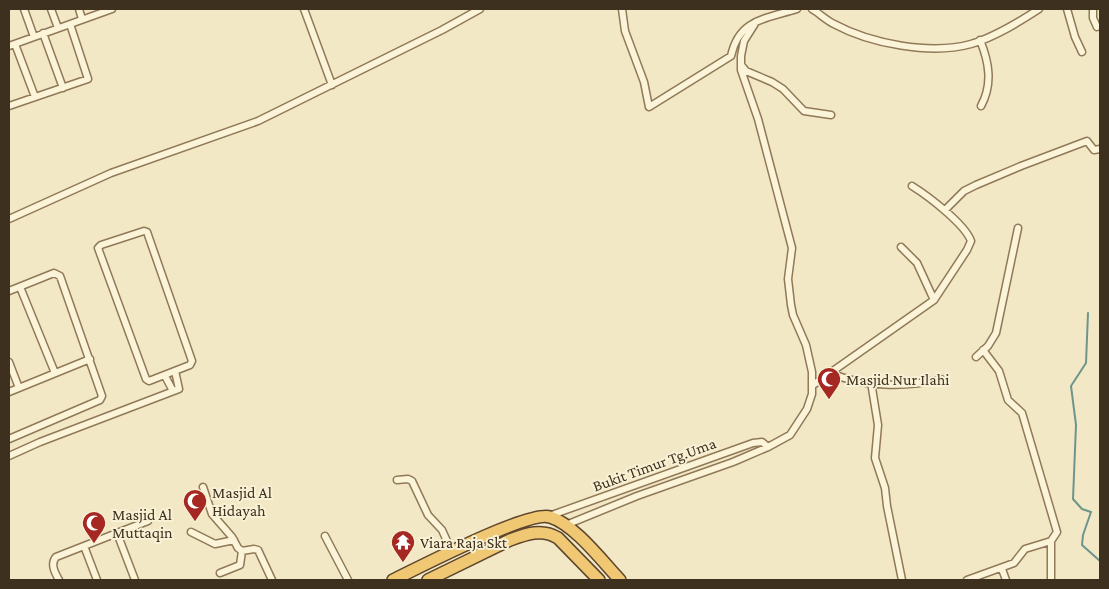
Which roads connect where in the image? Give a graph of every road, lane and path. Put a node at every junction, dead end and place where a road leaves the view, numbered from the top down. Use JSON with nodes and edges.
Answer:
{"nodes":[{"id":1,"x":24,"y":9,"type":"edge"},
{"id":2,"x":51,"y":9,"type":"edge"},
{"id":3,"x":79,"y":9,"type":"edge"},
{"id":4,"x":112,"y":9,"type":"edge"},
{"id":5,"x":304,"y":9,"type":"edge"},
{"id":6,"x":480,"y":9,"type":"edge"},
{"id":7,"x":622,"y":9,"type":"edge"},
{"id":8,"x":797,"y":9,"type":"edge"},
{"id":9,"x":812,"y":9,"type":"edge"},
{"id":10,"x":1039,"y":9,"type":"edge"},
{"id":11,"x":1067,"y":9,"type":"edge"},
{"id":12,"x":1093,"y":9,"type":"edge"},
{"id":13,"x":82,"y":20,"type":"junction"},
{"id":14,"x":756,"y":22,"type":"junction"},
{"id":15,"x":70,"y":24,"type":"junction"},
{"id":16,"x":1097,"y":27,"type":"dead end"},
{"id":17,"x":58,"y":28,"type":"junction"},
{"id":18,"x":44,"y":33,"type":"junction"},
{"id":19,"x":34,"y":37,"type":"junction"},
{"id":20,"x":980,"y":40,"type":"junction"},
{"id":21,"x":12,"y":45,"type":"edge"},
{"id":22,"x":1082,"y":52,"type":"dead end"},
{"id":23,"x":740,"y":64,"type":"junction"},
{"id":24,"x":332,"y":85,"type":"junction"},
{"id":25,"x":63,"y":88,"type":"junction"},
{"id":26,"x":35,"y":97,"type":"junction"},
{"id":27,"x":9,"y":106,"type":"edge"},
{"id":28,"x":981,"y":106,"type":"dead end"},
{"id":29,"x":831,"y":115,"type":"dead end"},
{"id":30,"x":1100,"y":149,"type":"edge"},
{"id":31,"x":912,"y":186,"type":"dead end"},
{"id":32,"x":945,"y":210,"type":"junction"},
{"id":33,"x":9,"y":219,"type":"edge"},
{"id":34,"x":1018,"y":228,"type":"dead end"},
{"id":35,"x":901,"y":247,"type":"dead end"},
{"id":36,"x":20,"y":287,"type":"junction"},
{"id":37,"x":9,"y":291,"type":"edge"},
{"id":38,"x":934,"y":300,"type":"junction"},
{"id":39,"x":983,"y":350,"type":"junction"},
{"id":40,"x":976,"y":357,"type":"dead end"},
{"id":41,"x":90,"y":359,"type":"junction"},
{"id":42,"x":9,"y":362,"type":"edge"},
{"id":43,"x":176,"y":371,"type":"junction"},
{"id":44,"x":830,"y":372,"type":"junction"},
{"id":45,"x":55,"y":373,"type":"junction"},
{"id":46,"x":165,"y":376,"type":"junction"},
{"id":47,"x":941,"y":379,"type":"dead end"},
{"id":48,"x":871,"y":382,"type":"junction"},
{"id":49,"x":813,"y":385,"type":"junction"},
{"id":50,"x":19,"y":388,"type":"junction"},
{"id":51,"x":176,"y":390,"type":"junction"},
{"id":52,"x":9,"y":392,"type":"edge"},
{"id":53,"x":9,"y":439,"type":"edge"},
{"id":54,"x":768,"y":447,"type":"junction"},
{"id":55,"x":9,"y":456,"type":"edge"},
{"id":56,"x":397,"y":480,"type":"dead end"},
{"id":57,"x":203,"y":488,"type":"dead end"},
{"id":58,"x":548,"y":516,"type":"junction"},
{"id":59,"x":148,"y":521,"type":"dead end"},
{"id":60,"x":566,"y":525,"type":"junction"},
{"id":61,"x":191,"y":532,"type":"dead end"},
{"id":62,"x":117,"y":533,"type":"junction"},
{"id":63,"x":325,"y":536,"type":"dead end"},
{"id":64,"x":234,"y":540,"type":"junction"},
{"id":65,"x":1051,"y":541,"type":"junction"},
{"id":66,"x":84,"y":546,"type":"junction"},
{"id":67,"x":242,"y":551,"type":"junction"},
{"id":68,"x":452,"y":552,"type":"junction"},
{"id":69,"x":1002,"y":568,"type":"junction"},
{"id":70,"x":220,"y":573,"type":"dead end"},
{"id":71,"x":396,"y":579,"type":"edge"},
{"id":72,"x":59,"y":580,"type":"edge"},
{"id":73,"x":97,"y":580,"type":"edge"},
{"id":74,"x":135,"y":580,"type":"edge"},
{"id":75,"x":272,"y":580,"type":"edge"},
{"id":76,"x":348,"y":580,"type":"edge"},
{"id":77,"x":428,"y":580,"type":"edge"},
{"id":78,"x":599,"y":580,"type":"edge"},
{"id":79,"x":620,"y":580,"type":"edge"},
{"id":80,"x":902,"y":580,"type":"edge"},
{"id":81,"x":967,"y":580,"type":"edge"},
{"id":82,"x":1006,"y":580,"type":"edge"},
{"id":83,"x":1051,"y":580,"type":"edge"}],
"edges":[{"from":1,"to":19,"type":"street"},
{"from":2,"to":17,"type":"street"},
{"from":3,"to":13,"type":"street"},
{"from":4,"to":13,"type":"street"},
{"from":5,"to":24,"type":"street"},
{"from":6,"to":24,"type":"street"},
{"from":7,"to":14,"type":"street"},
{"from":8,"to":14,"type":"street"},
{"from":9,"to":20,"type":"street"},
{"from":10,"to":20,"type":"street"},
{"from":11,"to":22,"type":"street"},
{"from":12,"to":16,"type":"street"},
{"from":13,"to":15,"type":"street"},
{"from":14,"to":23,"type":"street"},
{"from":15,"to":17,"type":"street"},
{"from":15,"to":25,"type":"street"},
{"from":17,"to":18,"type":"street"},
{"from":18,"to":19,"type":"street"},
{"from":18,"to":25,"type":"street"},
{"from":19,"to":21,"type":"street"},
{"from":20,"to":28,"type":"street"},
{"from":21,"to":26,"type":"street"},
{"from":23,"to":29,"type":"street"},
{"from":23,"to":49,"type":"street"},
{"from":24,"to":33,"type":"street"},
{"from":25,"to":26,"type":"street"},
{"from":26,"to":27,"type":"street"},
{"from":30,"to":32,"type":"street"},
{"from":31,"to":32,"type":"street"},
{"from":32,"to":38,"type":"street"},
{"from":34,"to":39,"type":"street"},
{"from":35,"to":38,"type":"street"},
{"from":36,"to":37,"type":"street"},
{"from":36,"to":41,"type":"street"},
{"from":36,"to":45,"type":"street"},
{"from":38,"to":44,"type":"street"},
{"from":39,"to":40,"type":"street"},
{"from":39,"to":65,"type":"street"},
{"from":41,"to":45,"type":"street"},
{"from":41,"to":53,"type":"street"},
{"from":42,"to":50,"type":"street"},
{"from":43,"to":46,"type":"street"},
{"from":43,"to":46,"type":"street"},
{"from":43,"to":51,"type":"street"},
{"from":44,"to":48,"type":"street"},
{"from":44,"to":49,"type":"street"},
{"from":45,"to":50,"type":"street"},
{"from":46,"to":51,"type":"street"},
{"from":47,"to":48,"type":"street"},
{"from":48,"to":80,"type":"street"},
{"from":49,"to":54,"type":"street","name":"Bukit Timur Tg.Uma"},
{"from":50,"to":52,"type":"street"},
{"from":51,"to":55,"type":"street"},
{"from":54,"to":58,"type":"street","name":"Bukit Timur Tg.Uma"},
{"from":54,"to":60,"type":"street","name":"Bukit Timur Tg.Uma"},
{"from":56,"to":68,"type":"street"},
{"from":57,"to":64,"type":"street"},
{"from":58,"to":60,"type":"highway"},
{"from":58,"to":68,"type":"highway"},
{"from":59,"to":62,"type":"street"},
{"from":60,"to":79,"type":"highway"},
{"from":61,"to":64,"type":"street"},
{"from":62,"to":66,"type":"street"},
{"from":62,"to":74,"type":"street"},
{"from":63,"to":76,"type":"street"},
{"from":64,"to":67,"type":"street"},
{"from":65,"to":69,"type":"street"},
{"from":65,"to":83,"type":"street"},
{"from":66,"to":72,"type":"street"},
{"from":66,"to":73,"type":"street"},
{"from":67,"to":70,"type":"street"},
{"from":67,"to":75,"type":"street"},
{"from":68,"to":71,"type":"highway"},
{"from":69,"to":81,"type":"street"},
{"from":69,"to":82,"type":"street"},
{"from":77,"to":78,"type":"highway"}]}
